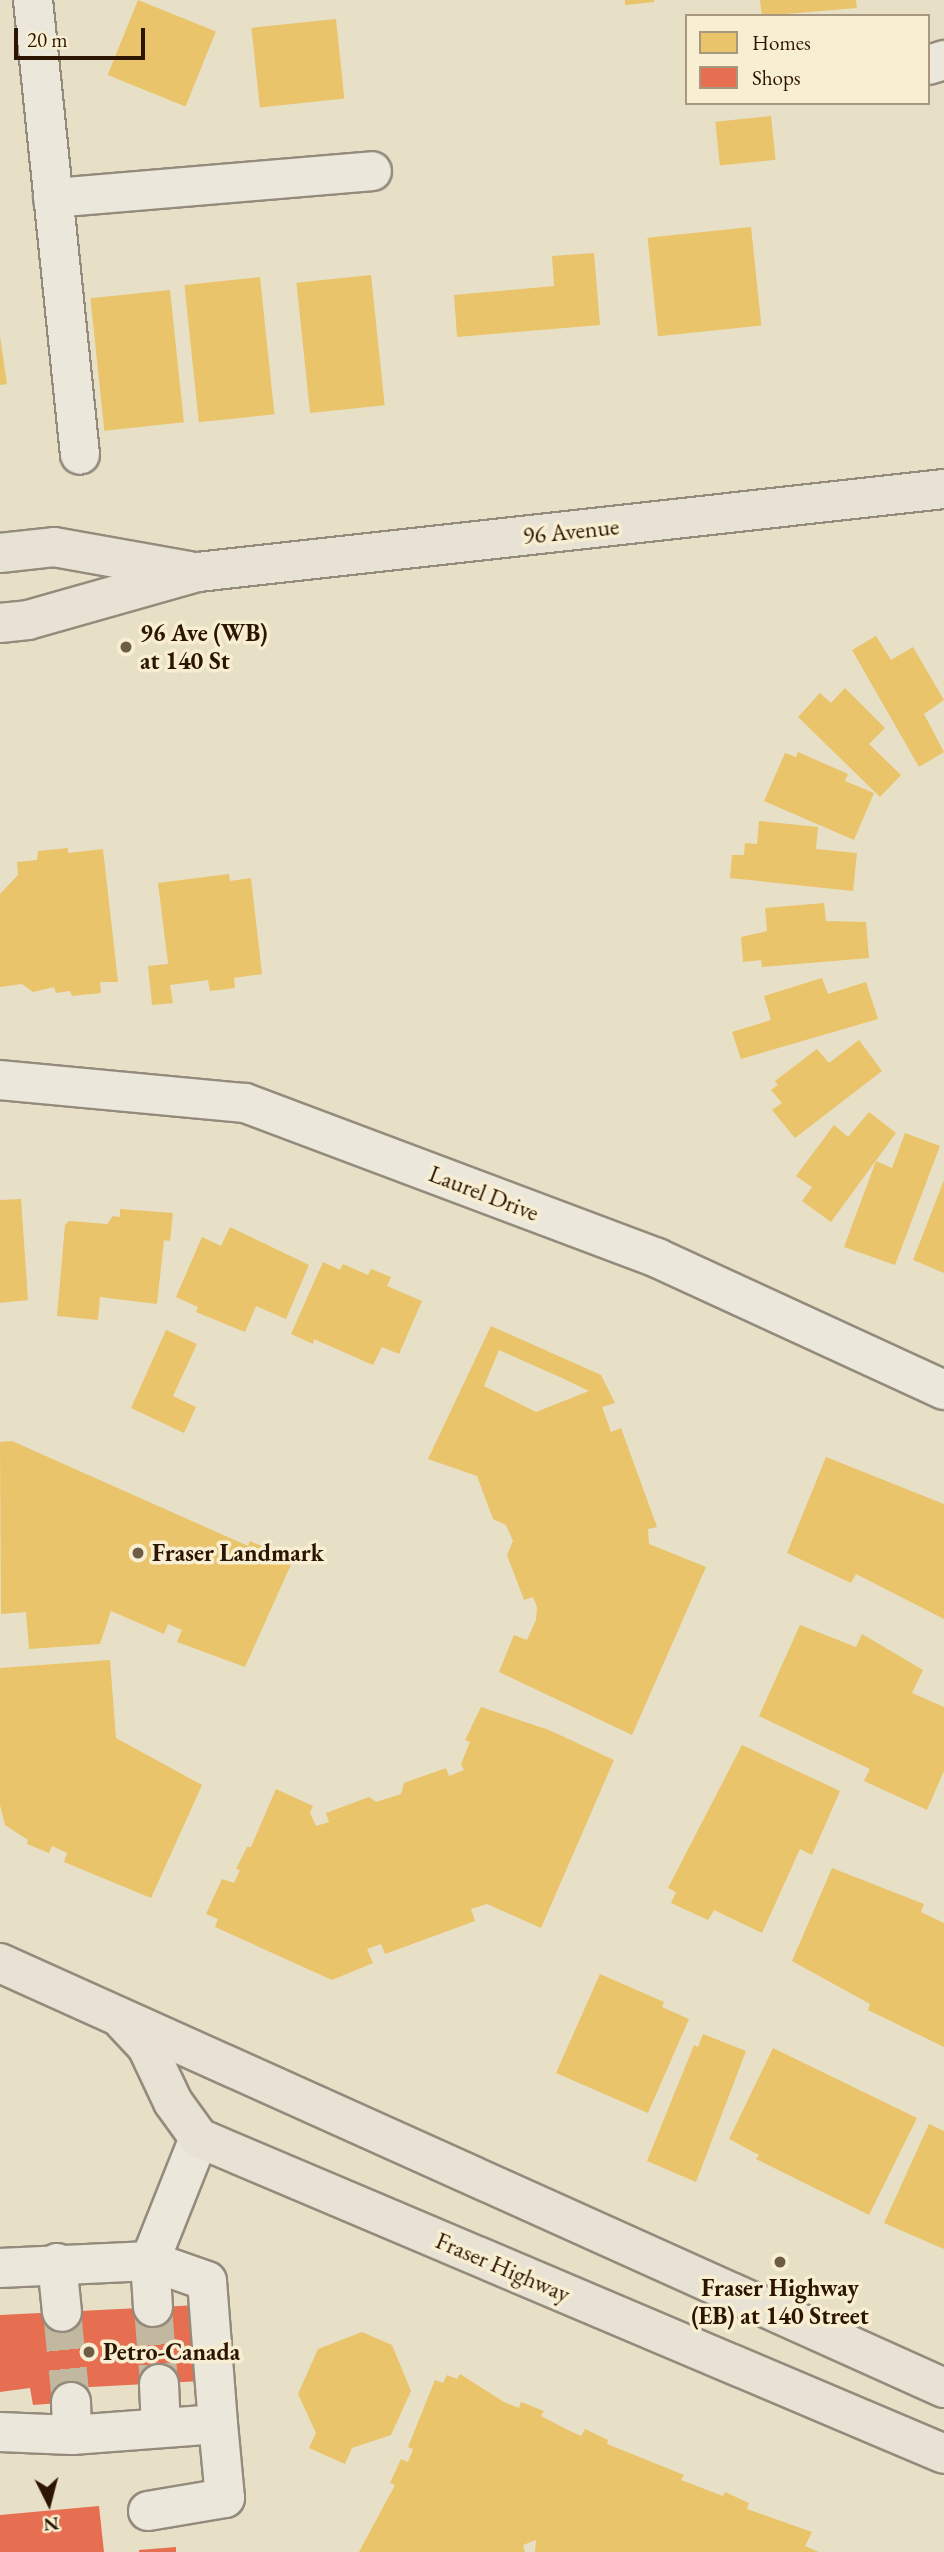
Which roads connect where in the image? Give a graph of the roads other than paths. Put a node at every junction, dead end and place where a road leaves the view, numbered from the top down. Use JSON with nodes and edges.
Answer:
{"nodes":[{"id":1,"x":33,"y":0,"type":"edge"},
{"id":2,"x":372,"y":172,"type":"dead end"},
{"id":3,"x":53,"y":198,"type":"junction"},
{"id":4,"x":80,"y":455,"type":"dead end"},
{"id":5,"x":944,"y":489,"type":"edge"},
{"id":6,"x":0,"y":553,"type":"edge"},
{"id":7,"x":198,"y":572,"type":"junction"},
{"id":8,"x":0,"y":623,"type":"edge"},
{"id":9,"x":0,"y":1080,"type":"edge"},
{"id":10,"x":944,"y":1390,"type":"edge"},
{"id":11,"x":0,"y":1963,"type":"edge"},
{"id":12,"x":117,"y":2015,"type":"junction"},
{"id":13,"x":199,"y":2138,"type":"junction"},
{"id":14,"x":150,"y":2261,"type":"junction"},
{"id":15,"x":58,"y":2263,"type":"junction"},
{"id":16,"x":0,"y":2268,"type":"edge"},
{"id":17,"x":153,"y":2308,"type":"tunnel mouth"},
{"id":18,"x":62,"y":2312,"type":"tunnel mouth"},
{"id":19,"x":159,"y":2384,"type":"tunnel mouth"},
{"id":20,"x":944,"y":2388,"type":"edge"},
{"id":21,"x":218,"y":2424,"type":"junction"},
{"id":22,"x":161,"y":2428,"type":"junction"},
{"id":23,"x":0,"y":2432,"type":"edge"},
{"id":24,"x":944,"y":2454,"type":"edge"},
{"id":25,"x":148,"y":2511,"type":"dead end"}],
"edges":[{"from":1,"to":3,"type":"street"},
{"from":2,"to":3,"type":"street"},
{"from":3,"to":4,"type":"street"},
{"from":5,"to":7,"type":"main road","name":"96 Avenue"},
{"from":6,"to":7,"type":"main road","name":"96 Avenue"},
{"from":7,"to":8,"type":"main road","name":"96 Avenue"},
{"from":9,"to":10,"type":"street","name":"Laurel Drive"},
{"from":11,"to":12,"type":"main road"},
{"from":12,"to":13,"type":"main road"},
{"from":12,"to":20,"type":"main road"},
{"from":13,"to":14,"type":"street"},
{"from":13,"to":24,"type":"main road","name":"Fraser Highway"},
{"from":14,"to":15,"type":"street"},
{"from":14,"to":17,"type":"street"},
{"from":14,"to":21,"type":"street"},
{"from":15,"to":16,"type":"street"},
{"from":15,"to":18,"type":"street"},
{"from":19,"to":22,"type":"street"},
{"from":21,"to":22,"type":"street"},
{"from":21,"to":25,"type":"street"},
{"from":22,"to":23,"type":"street"}]}
